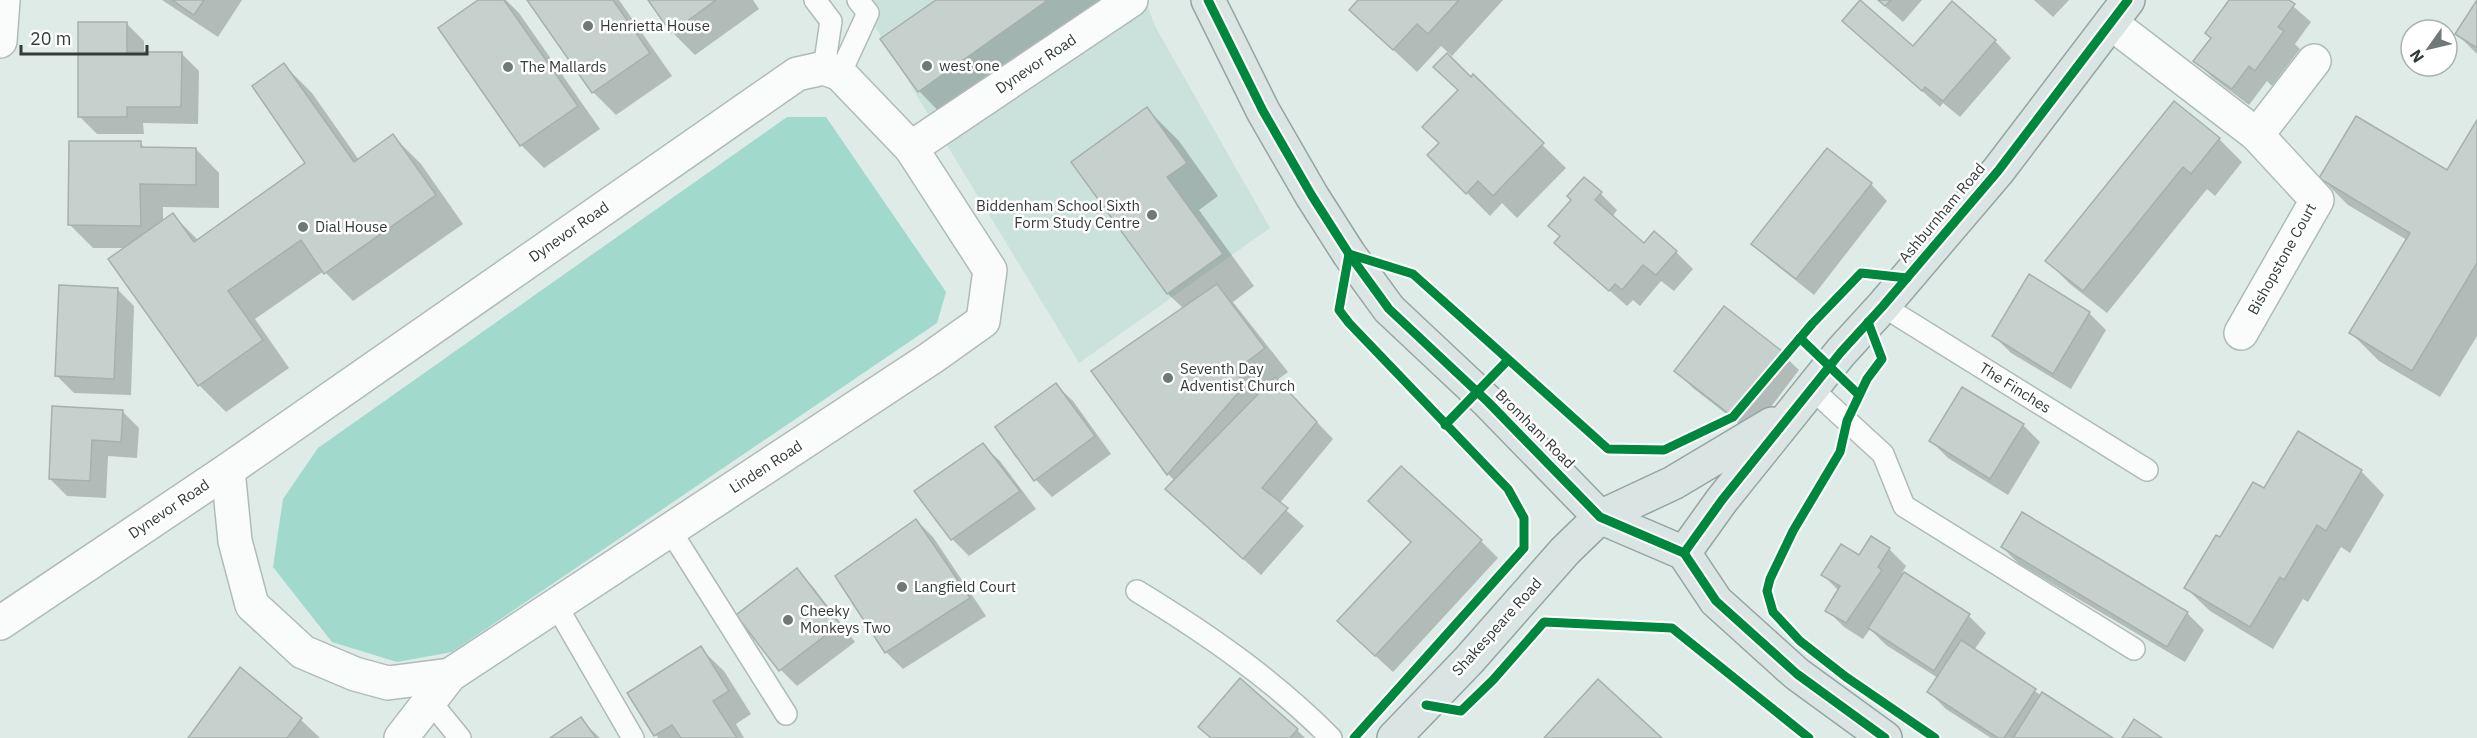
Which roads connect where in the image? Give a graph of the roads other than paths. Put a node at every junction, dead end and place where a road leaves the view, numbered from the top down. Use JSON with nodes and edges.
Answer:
{"nodes":[{"id":1,"x":3,"y":0,"type":"edge"},
{"id":2,"x":815,"y":0,"type":"edge"},
{"id":3,"x":858,"y":0,"type":"edge"},
{"id":4,"x":1131,"y":0,"type":"edge"},
{"id":5,"x":1208,"y":0,"type":"edge"},
{"id":6,"x":2120,"y":11,"type":"edge"},
{"id":7,"x":0,"y":41,"type":"edge"},
{"id":8,"x":2314,"y":61,"type":"dead end"},
{"id":9,"x":832,"y":71,"type":"junction"},
{"id":10,"x":2257,"y":135,"type":"junction"},
{"id":11,"x":911,"y":148,"type":"junction"},
{"id":12,"x":1883,"y":306,"type":"junction"},
{"id":13,"x":2241,"y":333,"type":"dead end"},
{"id":14,"x":1811,"y":388,"type":"junction"},
{"id":15,"x":1789,"y":414,"type":"junction"},
{"id":16,"x":228,"y":470,"type":"junction"},
{"id":17,"x":2147,"y":470,"type":"dead end"},
{"id":18,"x":1600,"y":517,"type":"junction"},
{"id":19,"x":670,"y":530,"type":"junction"},
{"id":20,"x":1683,"y":553,"type":"junction"},
{"id":21,"x":1137,"y":591,"type":"dead end"},
{"id":22,"x":556,"y":605,"type":"junction"},
{"id":23,"x":0,"y":623,"type":"edge"},
{"id":24,"x":2134,"y":649,"type":"dead end"},
{"id":25,"x":450,"y":675,"type":"junction"},
{"id":26,"x":430,"y":701,"type":"junction"},
{"id":27,"x":786,"y":714,"type":"dead end"},
{"id":28,"x":401,"y":738,"type":"edge"},
{"id":29,"x":460,"y":738,"type":"edge"},
{"id":30,"x":633,"y":738,"type":"edge"},
{"id":31,"x":1331,"y":738,"type":"edge"},
{"id":32,"x":1394,"y":738,"type":"edge"},
{"id":33,"x":1885,"y":738,"type":"edge"}],
"edges":[{"from":1,"to":7,"type":"street"},
{"from":2,"to":9,"type":"lane"},
{"from":3,"to":9,"type":"lane"},
{"from":4,"to":11,"type":"street","name":"Dynevor Road"},
{"from":5,"to":18,"type":"main road","name":"Bromham Road"},
{"from":6,"to":10,"type":"street","name":"Bishopstone Court"},
{"from":6,"to":12,"type":"main road","name":"Ashburnham Road"},
{"from":8,"to":10,"type":"street"},
{"from":9,"to":11,"type":"street"},
{"from":9,"to":16,"type":"street","name":"Dynevor Road"},
{"from":10,"to":13,"type":"street","name":"Bishopstone Court"},
{"from":11,"to":19,"type":"street","name":"Linden Road"},
{"from":12,"to":14,"type":"main road","name":"Ashburnham Road"},
{"from":12,"to":17,"type":"lane","name":"The Finches"},
{"from":14,"to":15,"type":"main road","name":"Ashburnham Road"},
{"from":14,"to":24,"type":"lane"},
{"from":15,"to":18,"type":"main road","name":"Ashburnham Road"},
{"from":15,"to":20,"type":"main road","name":"Ashburnham Road"},
{"from":16,"to":23,"type":"street","name":"Dynevor Road"},
{"from":16,"to":25,"type":"street"},
{"from":18,"to":20,"type":"main road","name":"Bromham Road"},
{"from":18,"to":32,"type":"main road","name":"Shakespeare Road"},
{"from":19,"to":22,"type":"street","name":"Linden Road"},
{"from":19,"to":27,"type":"lane"},
{"from":20,"to":33,"type":"main road"},
{"from":21,"to":31,"type":"lane"},
{"from":22,"to":25,"type":"street","name":"Linden Road"},
{"from":22,"to":30,"type":"lane"},
{"from":25,"to":26,"type":"street","name":"Linden Road"},
{"from":26,"to":28,"type":"street","name":"Linden Road"},
{"from":26,"to":29,"type":"lane"}]}
